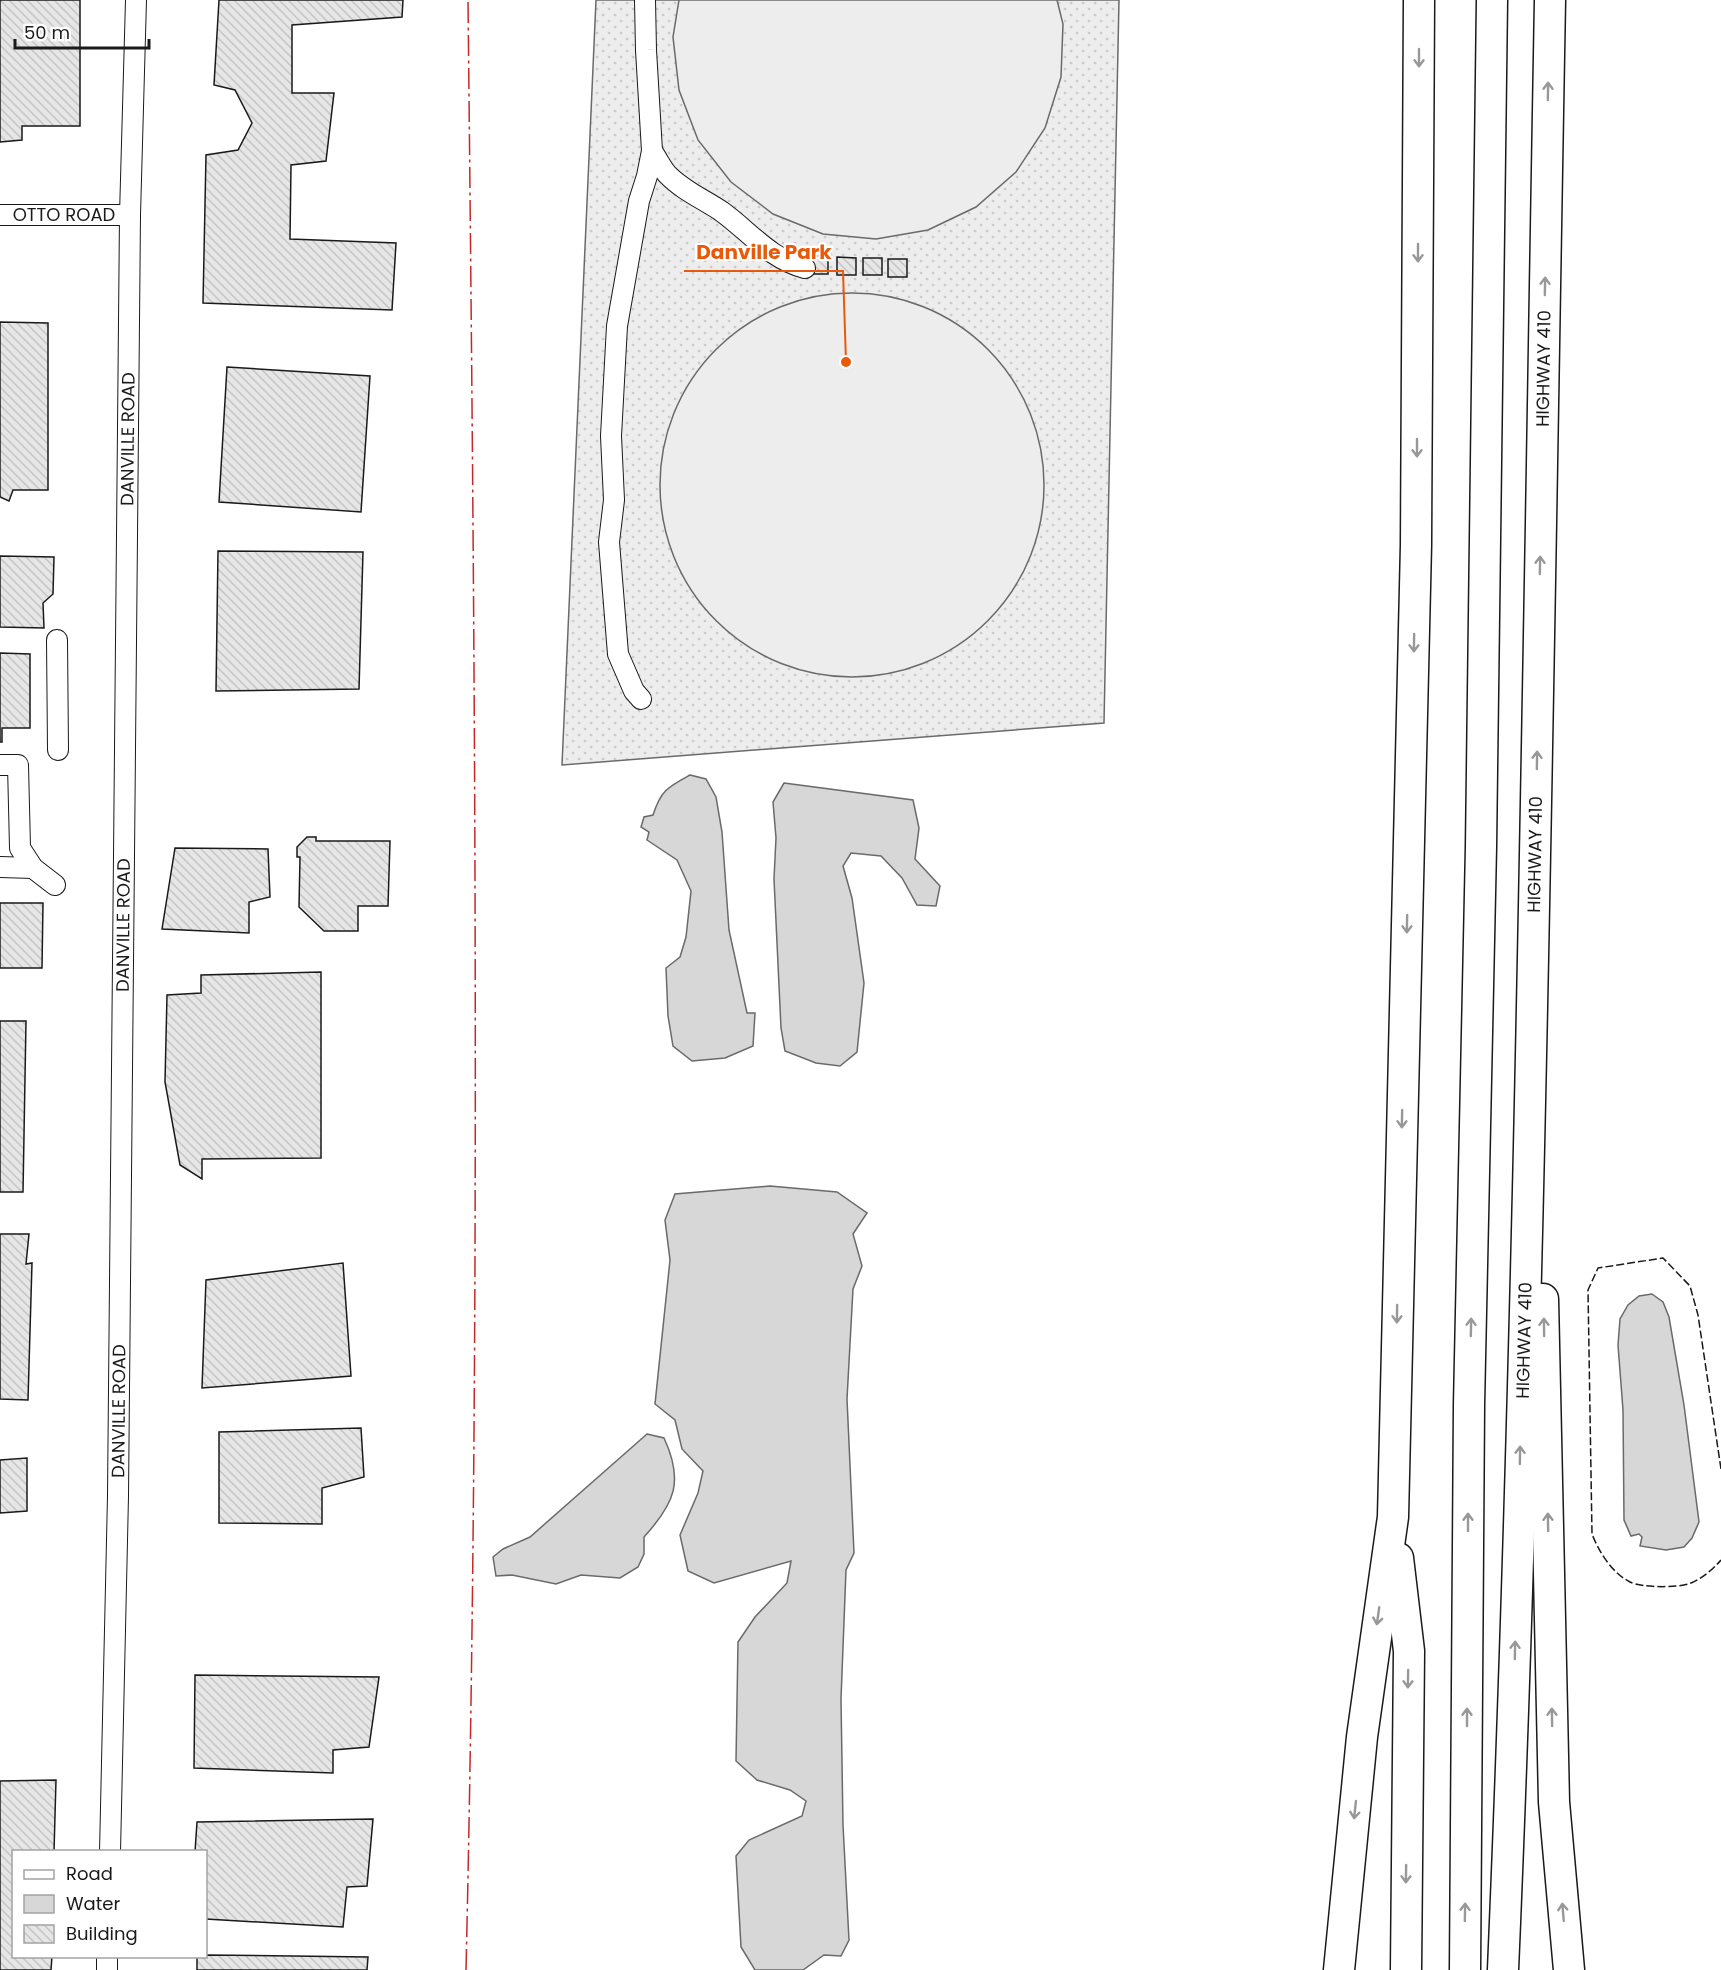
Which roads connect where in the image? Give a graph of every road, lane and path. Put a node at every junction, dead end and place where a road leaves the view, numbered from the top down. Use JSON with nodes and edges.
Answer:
{"nodes":[{"id":1,"x":136,"y":0,"type":"edge"},
{"id":2,"x":645,"y":0,"type":"edge"},
{"id":3,"x":1419,"y":0,"type":"edge"},
{"id":4,"x":1492,"y":0,"type":"edge"},
{"id":5,"x":1550,"y":0,"type":"edge"},
{"id":6,"x":652,"y":151,"type":"junction"},
{"id":7,"x":0,"y":215,"type":"edge"},
{"id":8,"x":130,"y":215,"type":"junction"},
{"id":9,"x":805,"y":268,"type":"dead end"},
{"id":10,"x":57,"y":640,"type":"dead end"},
{"id":11,"x":641,"y":699,"type":"dead end"},
{"id":12,"x":58,"y":750,"type":"dead end"},
{"id":13,"x":0,"y":765,"type":"edge"},
{"id":14,"x":0,"y":867,"type":"edge"},
{"id":15,"x":33,"y":868,"type":"junction"},
{"id":16,"x":1535,"y":881,"type":"junction"},
{"id":17,"x":55,"y":885,"type":"dead end"},
{"id":18,"x":1393,"y":1517,"type":"junction"},
{"id":19,"x":1514,"y":1708,"type":"junction"},
{"id":20,"x":110,"y":1850,"type":"edge"},
{"id":21,"x":1339,"y":1970,"type":"edge"},
{"id":22,"x":1406,"y":1970,"type":"edge"},
{"id":23,"x":1465,"y":1970,"type":"edge"},
{"id":24,"x":1503,"y":1970,"type":"edge"},
{"id":25,"x":1519,"y":1970,"type":"edge"},
{"id":26,"x":1569,"y":1970,"type":"edge"}],
"edges":[{"from":1,"to":8,"type":"street","name":"DANVILLE ROAD"},
{"from":2,"to":6,"type":"street"},
{"from":3,"to":18,"type":"highway","one_way":true},
{"from":23,"to":4,"type":"highway","one_way":true},
{"from":16,"to":5,"type":"highway","name":"HIGHWAY 410","one_way":true},
{"from":6,"to":9,"type":"street"},
{"from":6,"to":11,"type":"street"},
{"from":7,"to":8,"type":"street","name":"OTTO ROAD"},
{"from":8,"to":20,"type":"street","name":"DANVILLE ROAD"},
{"from":10,"to":12,"type":"street"},
{"from":13,"to":15,"type":"street"},
{"from":14,"to":15,"type":"street"},
{"from":15,"to":17,"type":"street"},
{"from":19,"to":16,"type":"highway","name":"HIGHWAY 410","one_way":true},
{"from":26,"to":16,"type":"highway","one_way":true},
{"from":18,"to":21,"type":"highway","one_way":true},
{"from":18,"to":22,"type":"highway","one_way":true},
{"from":19,"to":24,"type":"highway"},
{"from":19,"to":25,"type":"highway"}]}
